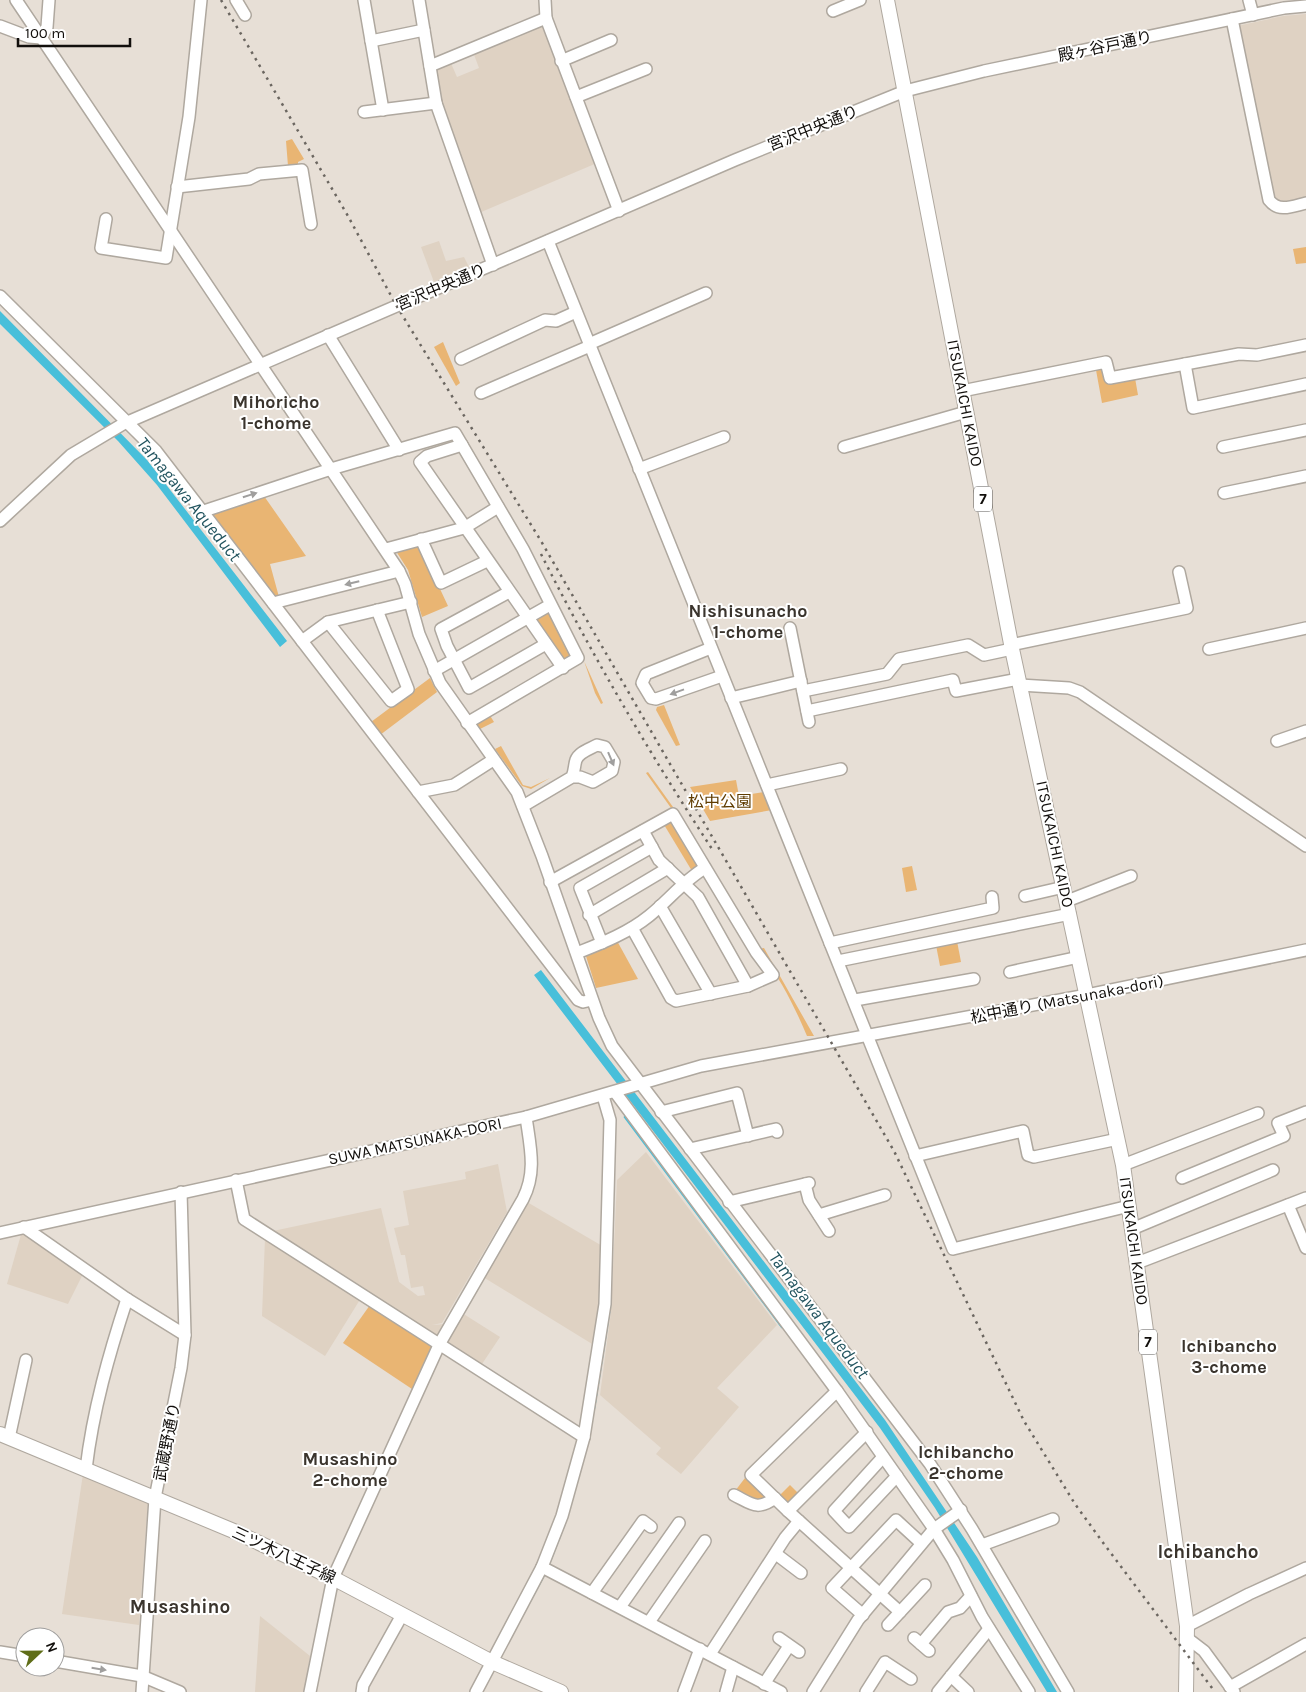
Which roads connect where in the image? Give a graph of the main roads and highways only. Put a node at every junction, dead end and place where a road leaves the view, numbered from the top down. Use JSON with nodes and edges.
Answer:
{"nodes":[{"id":1,"x":887,"y":0,"type":"edge"},
{"id":2,"x":5,"y":1436,"type":"edge"},
{"id":3,"x":561,"y":1692,"type":"edge"},
{"id":4,"x":1186,"y":1692,"type":"edge"}],
"edges":[{"from":1,"to":4,"type":"main road","name":"ITSUKAICHI KAIDO","number":"7"},
{"from":2,"to":3,"type":"main road","name":"三ツ木八王子線"}]}
